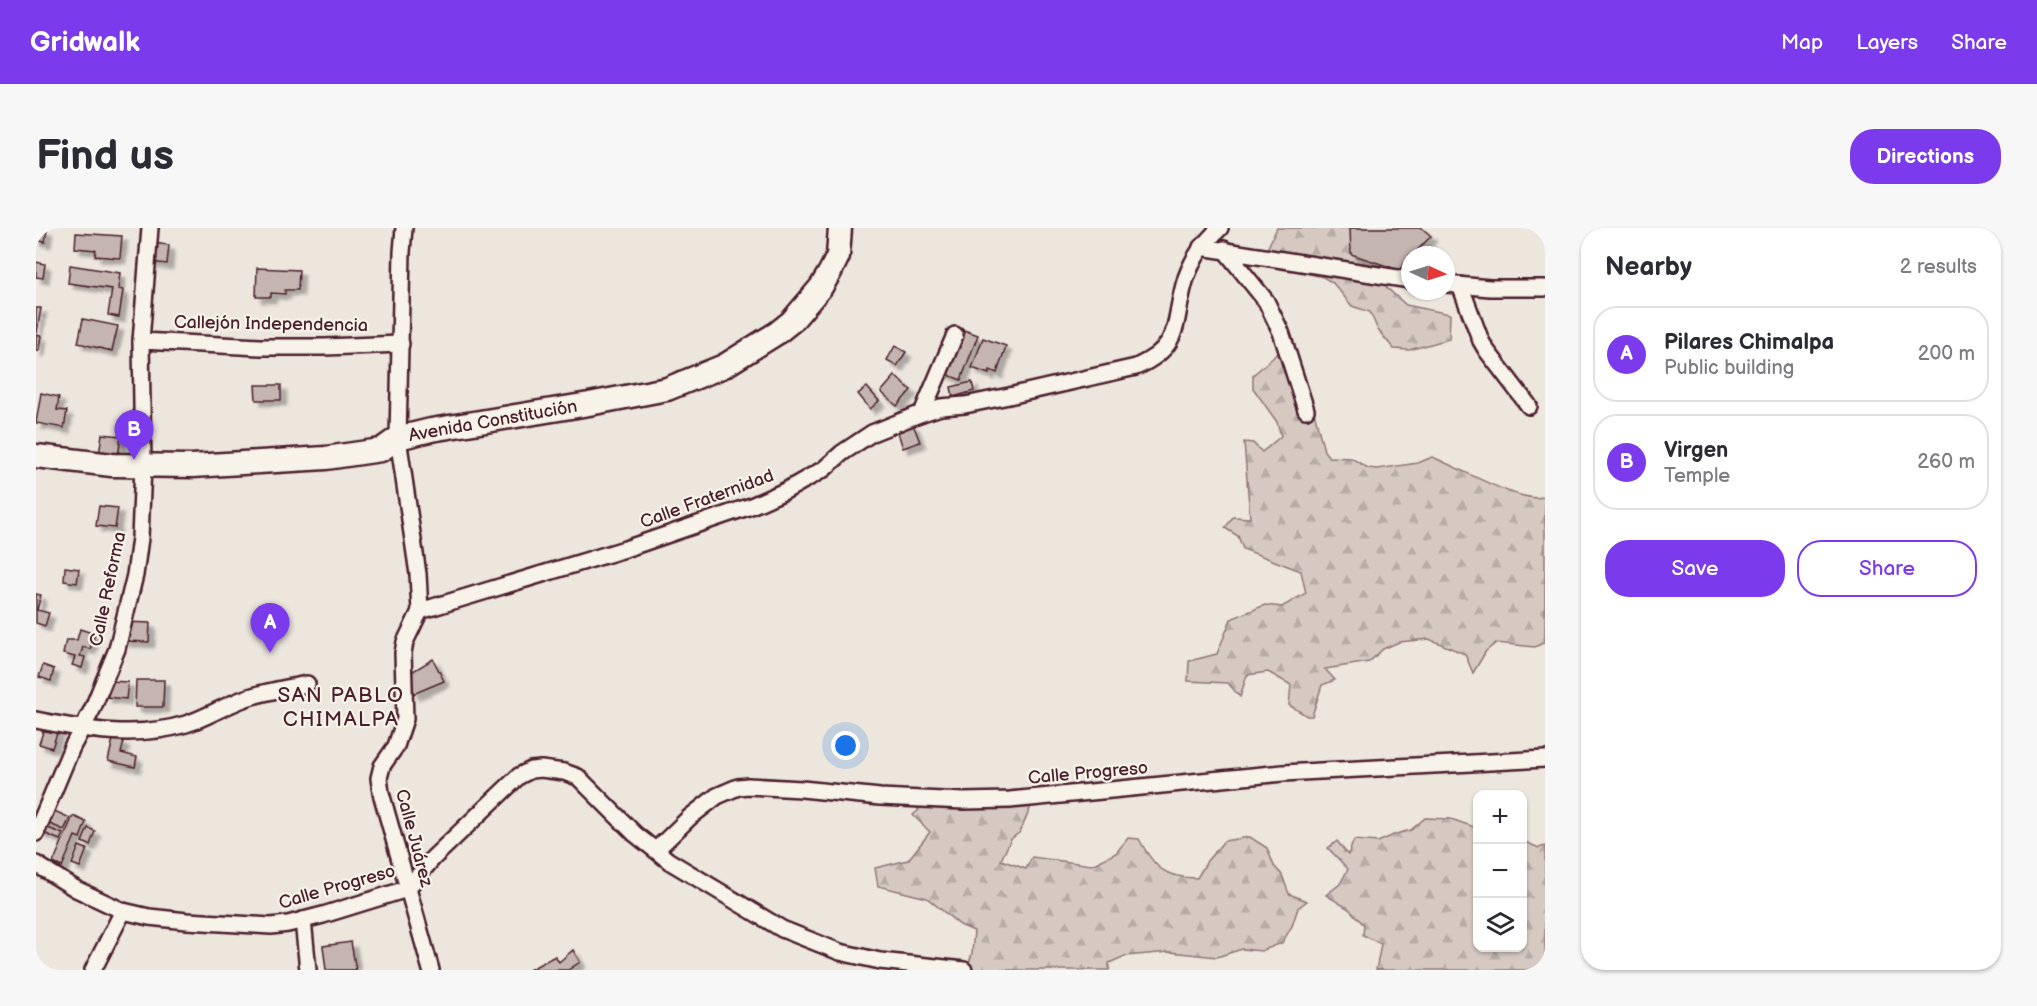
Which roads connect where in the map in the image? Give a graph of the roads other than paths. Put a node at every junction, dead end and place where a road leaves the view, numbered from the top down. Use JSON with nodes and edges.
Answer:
{"nodes":[{"id":1,"x":150,"y":228,"type":"edge"},
{"id":2,"x":404,"y":228,"type":"edge"},
{"id":3,"x":840,"y":228,"type":"edge"},
{"id":4,"x":1220,"y":228,"type":"edge"},
{"id":5,"x":1201,"y":247,"type":"junction"},
{"id":6,"x":1224,"y":249,"type":"junction"},
{"id":7,"x":1401,"y":278,"type":"edge"},
{"id":8,"x":1455,"y":284,"type":"edge"},
{"id":9,"x":1455,"y":288,"type":"edge"},
{"id":10,"x":1545,"y":288,"type":"edge"},
{"id":11,"x":955,"y":335,"type":"dead end"},
{"id":12,"x":141,"y":341,"type":"junction"},
{"id":13,"x":401,"y":344,"type":"junction"},
{"id":14,"x":1529,"y":406,"type":"dead end"},
{"id":15,"x":1306,"y":410,"type":"dead end"},
{"id":16,"x":922,"y":413,"type":"junction"},
{"id":17,"x":398,"y":438,"type":"junction"},
{"id":18,"x":36,"y":456,"type":"edge"},
{"id":19,"x":143,"y":466,"type":"junction"},
{"id":20,"x":420,"y":611,"type":"junction"},
{"id":21,"x":307,"y":684,"type":"dead end"},
{"id":22,"x":36,"y":720,"type":"edge"},
{"id":23,"x":81,"y":729,"type":"junction"},
{"id":24,"x":1545,"y":759,"type":"edge"},
{"id":25,"x":36,"y":833,"type":"edge"},
{"id":26,"x":656,"y":850,"type":"junction"},
{"id":27,"x":36,"y":864,"type":"edge"},
{"id":28,"x":407,"y":890,"type":"junction"},
{"id":29,"x":123,"y":911,"type":"junction"},
{"id":30,"x":303,"y":920,"type":"junction"},
{"id":31,"x":93,"y":970,"type":"edge"},
{"id":32,"x":308,"y":970,"type":"edge"},
{"id":33,"x":431,"y":970,"type":"edge"},
{"id":34,"x":964,"y":970,"type":"edge"}],
"edges":[{"from":1,"to":12,"type":"street","name":"Calle Reforma"},
{"from":2,"to":13,"type":"street","name":"Calle Juárez"},
{"from":3,"to":17,"type":"main road","name":"Avenida Constitución"},
{"from":4,"to":5,"type":"street","name":"Calle Fraternidad"},
{"from":5,"to":6,"type":"street"},
{"from":5,"to":16,"type":"street","name":"Calle Fraternidad"},
{"from":6,"to":7,"type":"street"},
{"from":6,"to":15,"type":"street"},
{"from":8,"to":10,"type":"street"},
{"from":9,"to":14,"type":"street"},
{"from":11,"to":16,"type":"street"},
{"from":12,"to":13,"type":"street","name":"Callejón Independencia"},
{"from":12,"to":19,"type":"street","name":"Calle Reforma"},
{"from":13,"to":17,"type":"street","name":"Calle Juárez"},
{"from":16,"to":20,"type":"street","name":"Calle Fraternidad"},
{"from":17,"to":19,"type":"main road","name":"Avenida Constitución"},
{"from":17,"to":20,"type":"street","name":"Calle Juárez"},
{"from":18,"to":19,"type":"main road","name":"Avenida Constitución"},
{"from":19,"to":23,"type":"street","name":"Calle Reforma"},
{"from":20,"to":28,"type":"street","name":"Calle Juárez"},
{"from":21,"to":23,"type":"street"},
{"from":22,"to":23,"type":"street"},
{"from":23,"to":25,"type":"street","name":"Calle Reforma"},
{"from":24,"to":26,"type":"street","name":"Calle Progreso"},
{"from":26,"to":28,"type":"street","name":"Calle Progreso"},
{"from":26,"to":34,"type":"street","name":"Calle Progreso"},
{"from":27,"to":29,"type":"street","name":"Calle Progreso"},
{"from":28,"to":30,"type":"street","name":"Calle Progreso"},
{"from":28,"to":33,"type":"street","name":"Calle Juárez"},
{"from":29,"to":30,"type":"street","name":"Calle Progreso"},
{"from":29,"to":31,"type":"street"},
{"from":30,"to":32,"type":"street"}]}
